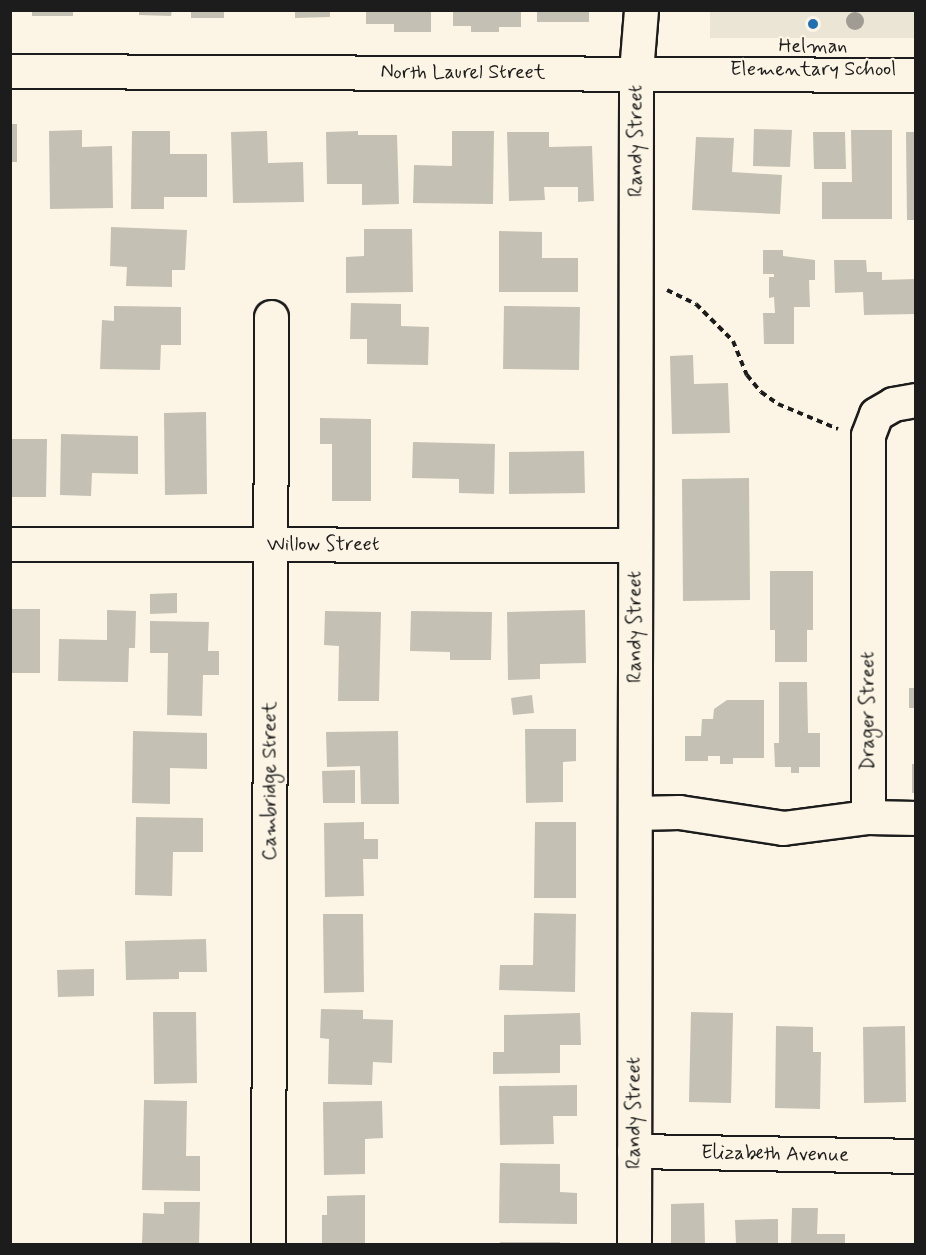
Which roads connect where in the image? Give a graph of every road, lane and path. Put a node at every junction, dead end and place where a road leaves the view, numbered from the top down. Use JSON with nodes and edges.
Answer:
{"nodes":[{"id":1,"x":641,"y":10,"type":"edge"},
{"id":2,"x":10,"y":71,"type":"edge"},
{"id":3,"x":636,"y":72,"type":"junction"},
{"id":4,"x":915,"y":75,"type":"edge"},
{"id":5,"x":636,"y":287,"type":"junction"},
{"id":6,"x":271,"y":317,"type":"dead end"},
{"id":7,"x":915,"y":400,"type":"edge"},
{"id":8,"x":868,"y":435,"type":"junction"},
{"id":9,"x":10,"y":544,"type":"edge"},
{"id":10,"x":271,"y":544,"type":"junction"},
{"id":11,"x":635,"y":545,"type":"junction"},
{"id":12,"x":635,"y":813,"type":"junction"},
{"id":13,"x":868,"y":817,"type":"junction"},
{"id":14,"x":915,"y":818,"type":"edge"},
{"id":15,"x":634,"y":1151,"type":"junction"},
{"id":16,"x":915,"y":1156,"type":"edge"},
{"id":17,"x":268,"y":1245,"type":"edge"},
{"id":18,"x":634,"y":1245,"type":"edge"}],
"edges":[{"from":1,"to":3,"type":"street","name":"Randy Street"},
{"from":2,"to":3,"type":"street","name":"North Laurel Street"},
{"from":3,"to":4,"type":"street","name":"North Laurel Street"},
{"from":3,"to":5,"type":"street","name":"Randy Street"},
{"from":5,"to":8,"type":"path"},
{"from":5,"to":11,"type":"street","name":"Randy Street"},
{"from":6,"to":10,"type":"street","name":"Cambridge Street"},
{"from":7,"to":8,"type":"street"},
{"from":8,"to":13,"type":"street","name":"Drager Street"},
{"from":9,"to":10,"type":"street","name":"Willow Street"},
{"from":10,"to":11,"type":"street","name":"Willow Street"},
{"from":10,"to":17,"type":"street","name":"Cambridge Street"},
{"from":11,"to":12,"type":"street","name":"Randy Street"},
{"from":12,"to":13,"type":"street"},
{"from":12,"to":15,"type":"street","name":"Randy Street"},
{"from":13,"to":14,"type":"street"},
{"from":15,"to":16,"type":"street","name":"Elizabeth Avenue"},
{"from":15,"to":18,"type":"street","name":"Randy Street"}]}
